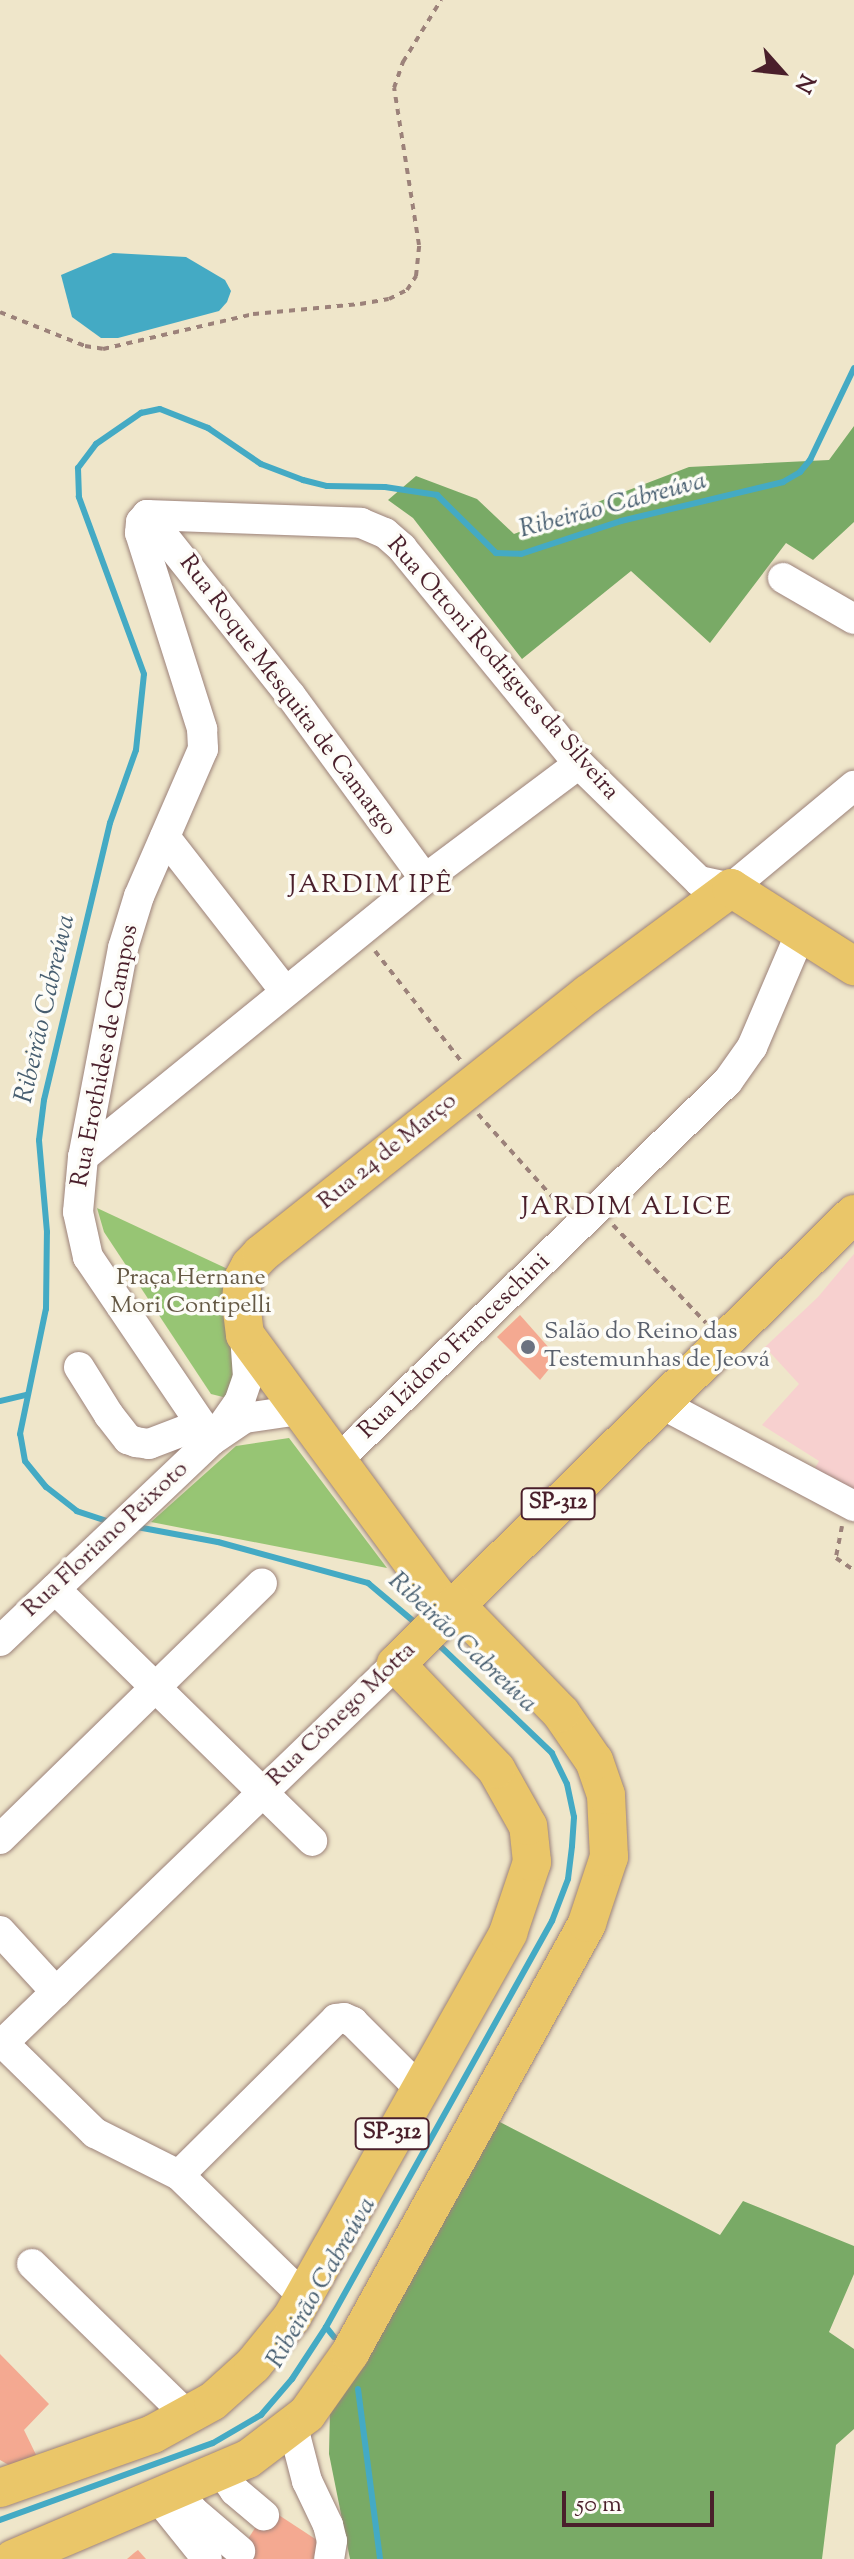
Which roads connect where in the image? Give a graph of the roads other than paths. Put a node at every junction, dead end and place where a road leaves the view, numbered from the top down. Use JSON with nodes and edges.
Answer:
{"nodes":[{"id":1,"x":147,"y":515,"type":"junction"},
{"id":2,"x":783,"y":578,"type":"dead end"},
{"id":3,"x":854,"y":619,"type":"edge"},
{"id":4,"x":579,"y":764,"type":"junction"},
{"id":5,"x":854,"y":786,"type":"edge"},
{"id":6,"x":165,"y":837,"type":"junction"},
{"id":7,"x":425,"y":879,"type":"junction"},
{"id":8,"x":731,"y":888,"type":"junction"},
{"id":9,"x":801,"y":932,"type":"junction"},
{"id":10,"x":854,"y":966,"type":"edge"},
{"id":11,"x":285,"y":991,"type":"junction"},
{"id":12,"x":83,"y":1157,"type":"junction"},
{"id":13,"x":854,"y":1214,"type":"edge"},
{"id":14,"x":79,"y":1367,"type":"dead end"},
{"id":15,"x":261,"y":1377,"type":"junction"},
{"id":16,"x":660,"y":1403,"type":"junction"},
{"id":17,"x":299,"y":1410,"type":"junction"},
{"id":18,"x":206,"y":1432,"type":"junction"},
{"id":19,"x":337,"y":1461,"type":"junction"},
{"id":20,"x":850,"y":1505,"type":"edge"},
{"id":21,"x":262,"y":1583,"type":"dead end"},
{"id":22,"x":55,"y":1589,"type":"junction"},
{"id":23,"x":430,"y":1629,"type":"junction"},
{"id":24,"x":0,"y":1641,"type":"edge"},
{"id":25,"x":155,"y":1688,"type":"junction"},
{"id":26,"x":262,"y":1793,"type":"junction"},
{"id":27,"x":0,"y":1839,"type":"edge"},
{"id":28,"x":312,"y":1841,"type":"dead end"},
{"id":29,"x":0,"y":1931,"type":"edge"},
{"id":30,"x":56,"y":1992,"type":"junction"},
{"id":31,"x":2,"y":2044,"type":"edge"},
{"id":32,"x":418,"y":2087,"type":"junction"},
{"id":33,"x":179,"y":2175,"type":"junction"},
{"id":34,"x":32,"y":2264,"type":"dead end"},
{"id":35,"x":302,"y":2295,"type":"junction"},
{"id":36,"x":187,"y":2415,"type":"junction"},
{"id":37,"x":293,"y":2427,"type":"junction"},
{"id":38,"x":221,"y":2471,"type":"junction"},
{"id":39,"x":0,"y":2488,"type":"edge"},
{"id":40,"x":168,"y":2495,"type":"junction"},
{"id":41,"x":264,"y":2515,"type":"dead end"},
{"id":42,"x":240,"y":2551,"type":"dead end"},
{"id":43,"x":13,"y":2559,"type":"edge"},
{"id":44,"x":207,"y":2559,"type":"edge"},
{"id":45,"x":329,"y":2559,"type":"edge"}],
"edges":[{"from":1,"to":4,"type":"street","name":"Rua Ottoni Rodrigues da Silveira"},
{"from":1,"to":6,"type":"street","name":"Rua Erothides de Campos"},
{"from":1,"to":7,"type":"street","name":"Rua Roque Mesquita de Camargo"},
{"from":2,"to":3,"type":"street"},
{"from":4,"to":7,"type":"street"},
{"from":4,"to":8,"type":"street","name":"Rua Ottoni Rodrigues da Silveira"},
{"from":5,"to":8,"type":"street","name":"Rua 24 de Março"},
{"from":6,"to":11,"type":"street"},
{"from":6,"to":12,"type":"street","name":"Rua Erothides de Campos"},
{"from":7,"to":11,"type":"street"},
{"from":8,"to":9,"type":"main road"},
{"from":8,"to":15,"type":"main road","name":"Rua 24 de Março"},
{"from":9,"to":10,"type":"main road"},
{"from":9,"to":19,"type":"street","name":"Rua Izidoro Franceschini"},
{"from":11,"to":12,"type":"street"},
{"from":12,"to":18,"type":"street","name":"Rua Erothides de Campos"},
{"from":13,"to":16,"type":"main road","name":"Rua Cônego Motta","number":"SP-312"},
{"from":14,"to":18,"type":"street"},
{"from":15,"to":17,"type":"main road","name":"Rua 24 de Março"},
{"from":15,"to":18,"type":"street"},
{"from":16,"to":20,"type":"street"},
{"from":16,"to":23,"type":"main road","name":"Rua Cônego Motta","number":"SP-312"},
{"from":17,"to":18,"type":"street"},
{"from":17,"to":19,"type":"main road","name":"Rua 24 de Março"},
{"from":18,"to":22,"type":"street","name":"Rua Floriano Peixoto"},
{"from":19,"to":23,"type":"main road","name":"Rua 24 de Março"},
{"from":21,"to":25,"type":"street"},
{"from":22,"to":24,"type":"street","name":"Rua Floriano Peixoto"},
{"from":22,"to":25,"type":"street"},
{"from":23,"to":26,"type":"street","name":"Rua Cônego Motta"},
{"from":23,"to":32,"type":"main road","number":"SP-312"},
{"from":23,"to":37,"type":"main road","number":"SP-312"},
{"from":25,"to":26,"type":"street"},
{"from":25,"to":27,"type":"street"},
{"from":26,"to":28,"type":"street"},
{"from":26,"to":30,"type":"street","name":"Rua Cônego Motta"},
{"from":29,"to":30,"type":"street"},
{"from":30,"to":31,"type":"street","name":"Rua Cônego Motta"},
{"from":31,"to":33,"type":"street"},
{"from":32,"to":33,"type":"street"},
{"from":32,"to":35,"type":"main road","number":"SP-312"},
{"from":33,"to":35,"type":"street"},
{"from":34,"to":36,"type":"street"},
{"from":35,"to":36,"type":"main road","number":"SP-312"},
{"from":36,"to":39,"type":"main road","number":"SP-312"},
{"from":37,"to":38,"type":"main road","number":"SP-312"},
{"from":37,"to":45,"type":"street"},
{"from":38,"to":40,"type":"main road","number":"SP-312"},
{"from":38,"to":41,"type":"street"},
{"from":40,"to":42,"type":"street"},
{"from":40,"to":43,"type":"main road","number":"SP-312"},
{"from":40,"to":44,"type":"street"}]}
